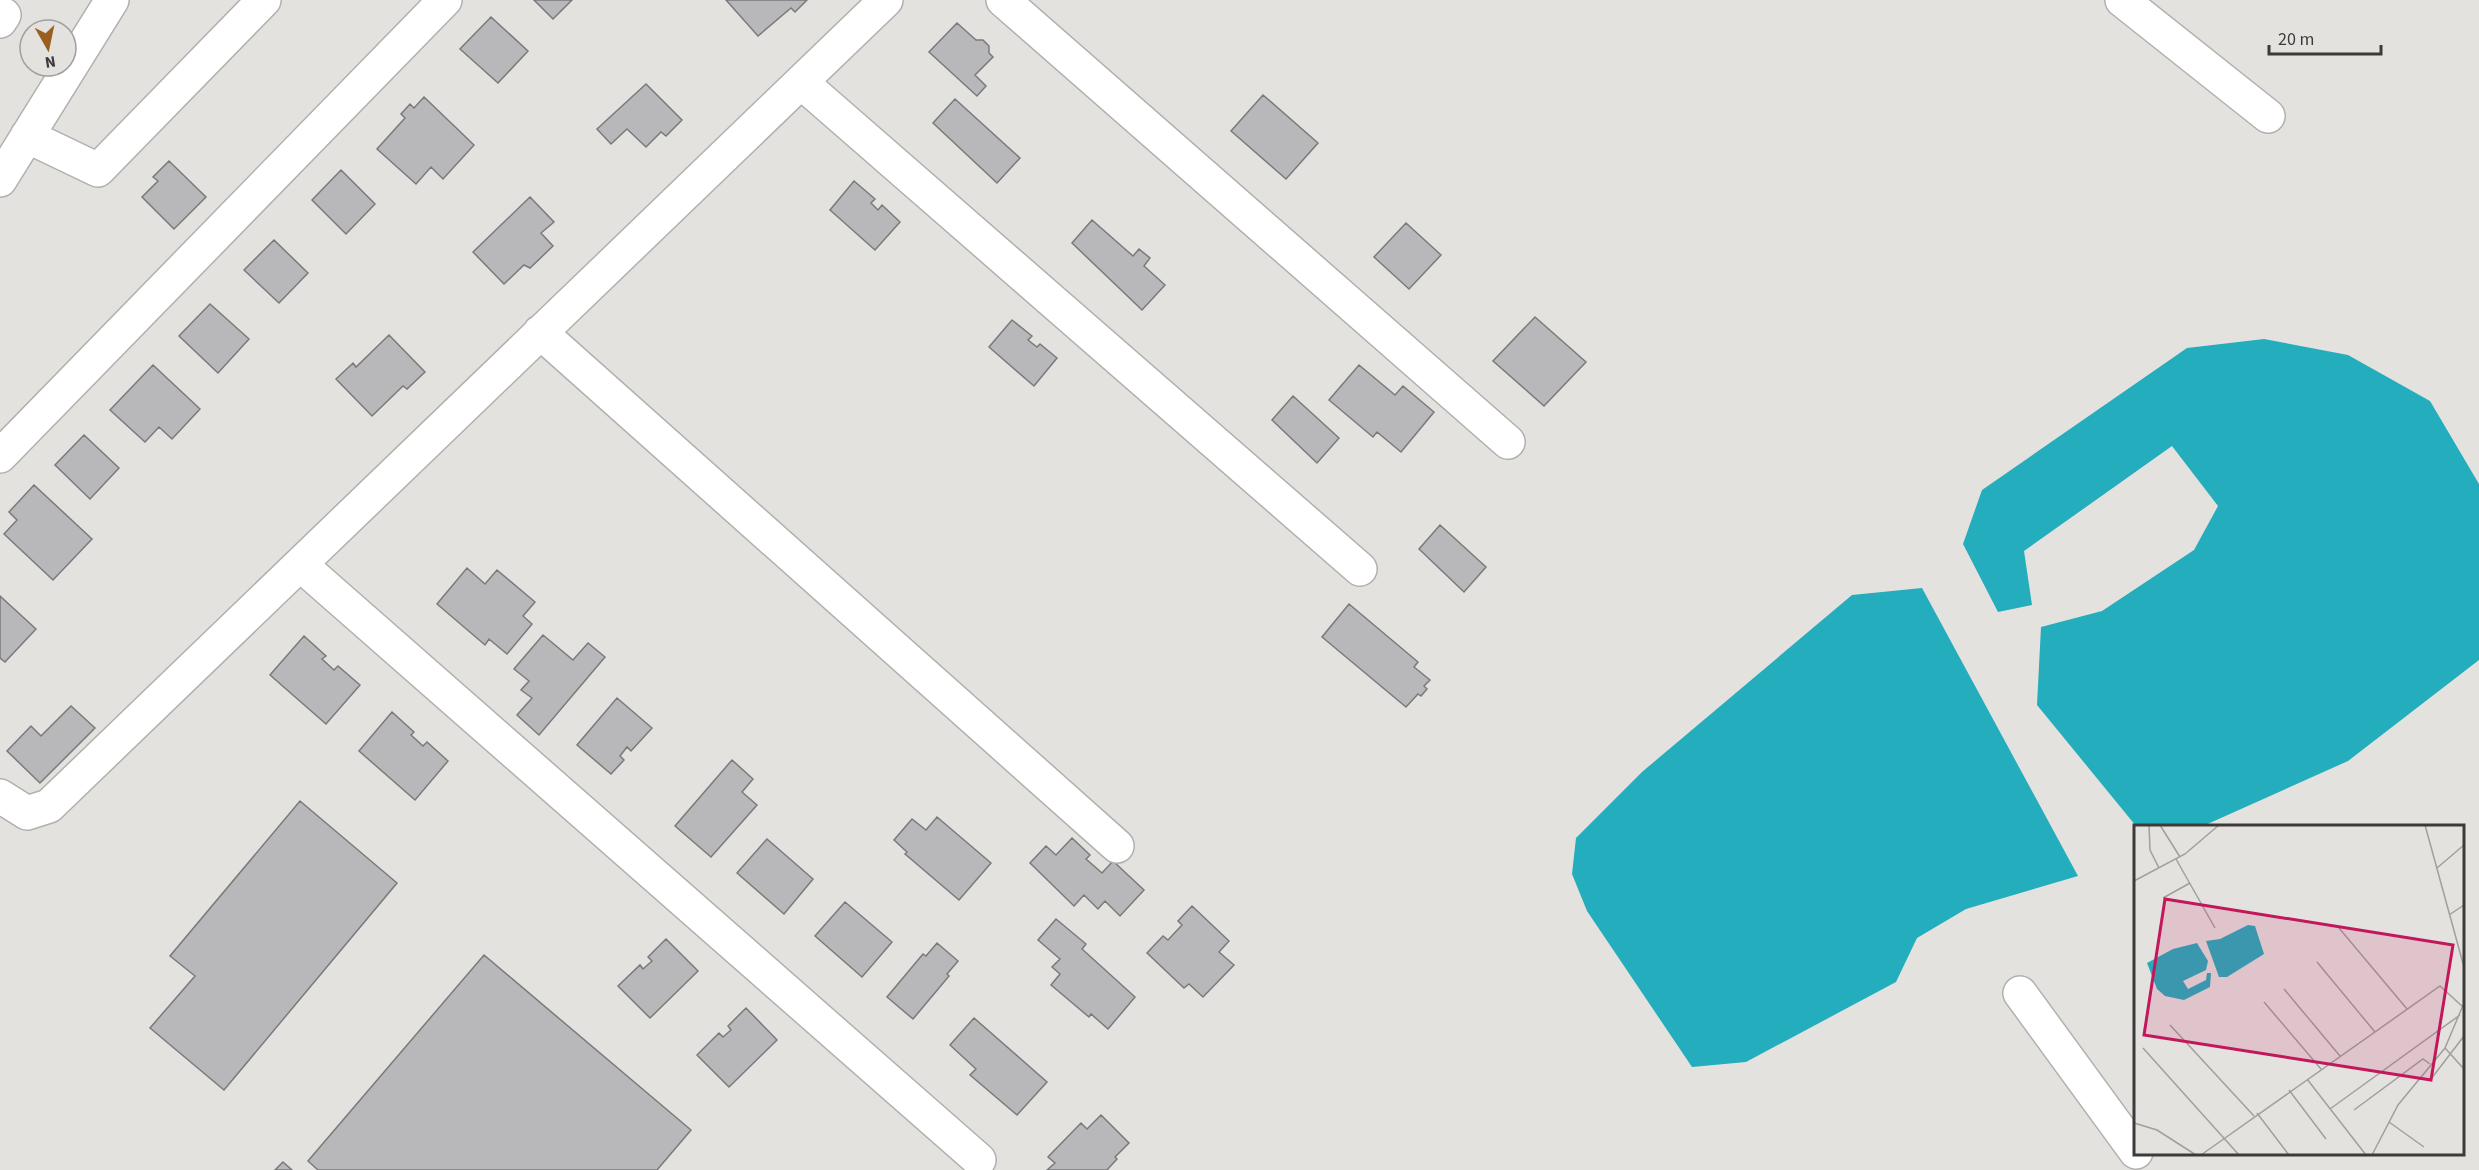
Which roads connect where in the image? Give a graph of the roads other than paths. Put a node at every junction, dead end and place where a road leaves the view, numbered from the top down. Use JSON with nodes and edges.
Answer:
{"nodes":[{"id":1,"x":112,"y":0,"type":"edge"},
{"id":2,"x":264,"y":0,"type":"edge"},
{"id":3,"x":445,"y":0,"type":"edge"},
{"id":4,"x":886,"y":0,"type":"edge"},
{"id":5,"x":1003,"y":0,"type":"edge"},
{"id":6,"x":2122,"y":0,"type":"edge"},
{"id":7,"x":801,"y":82,"type":"junction"},
{"id":8,"x":2268,"y":116,"type":"dead end"},
{"id":9,"x":27,"y":136,"type":"junction"},
{"id":10,"x":0,"y":180,"type":"edge"},
{"id":11,"x":540,"y":332,"type":"junction"},
{"id":12,"x":1508,"y":442,"type":"dead end"},
{"id":13,"x":0,"y":456,"type":"edge"},
{"id":14,"x":301,"y":565,"type":"junction"},
{"id":15,"x":1360,"y":569,"type":"dead end"},
{"id":16,"x":0,"y":796,"type":"edge"},
{"id":17,"x":1117,"y":846,"type":"dead end"},
{"id":18,"x":2020,"y":993,"type":"dead end"},
{"id":19,"x":2134,"y":1150,"type":"edge"},
{"id":20,"x":2138,"y":1155,"type":"edge"},
{"id":21,"x":979,"y":1160,"type":"dead end"},
{"id":22,"x":2149,"y":1170,"type":"edge"}],
"edges":[{"from":1,"to":9,"type":"street"},
{"from":2,"to":9,"type":"street"},
{"from":3,"to":13,"type":"street"},
{"from":4,"to":7,"type":"street"},
{"from":5,"to":12,"type":"street"},
{"from":6,"to":8,"type":"street"},
{"from":7,"to":11,"type":"street"},
{"from":7,"to":15,"type":"street"},
{"from":9,"to":10,"type":"street"},
{"from":11,"to":14,"type":"street"},
{"from":11,"to":17,"type":"street"},
{"from":14,"to":16,"type":"street"},
{"from":14,"to":21,"type":"street"},
{"from":18,"to":19,"type":"street"},
{"from":20,"to":22,"type":"street"}]}
